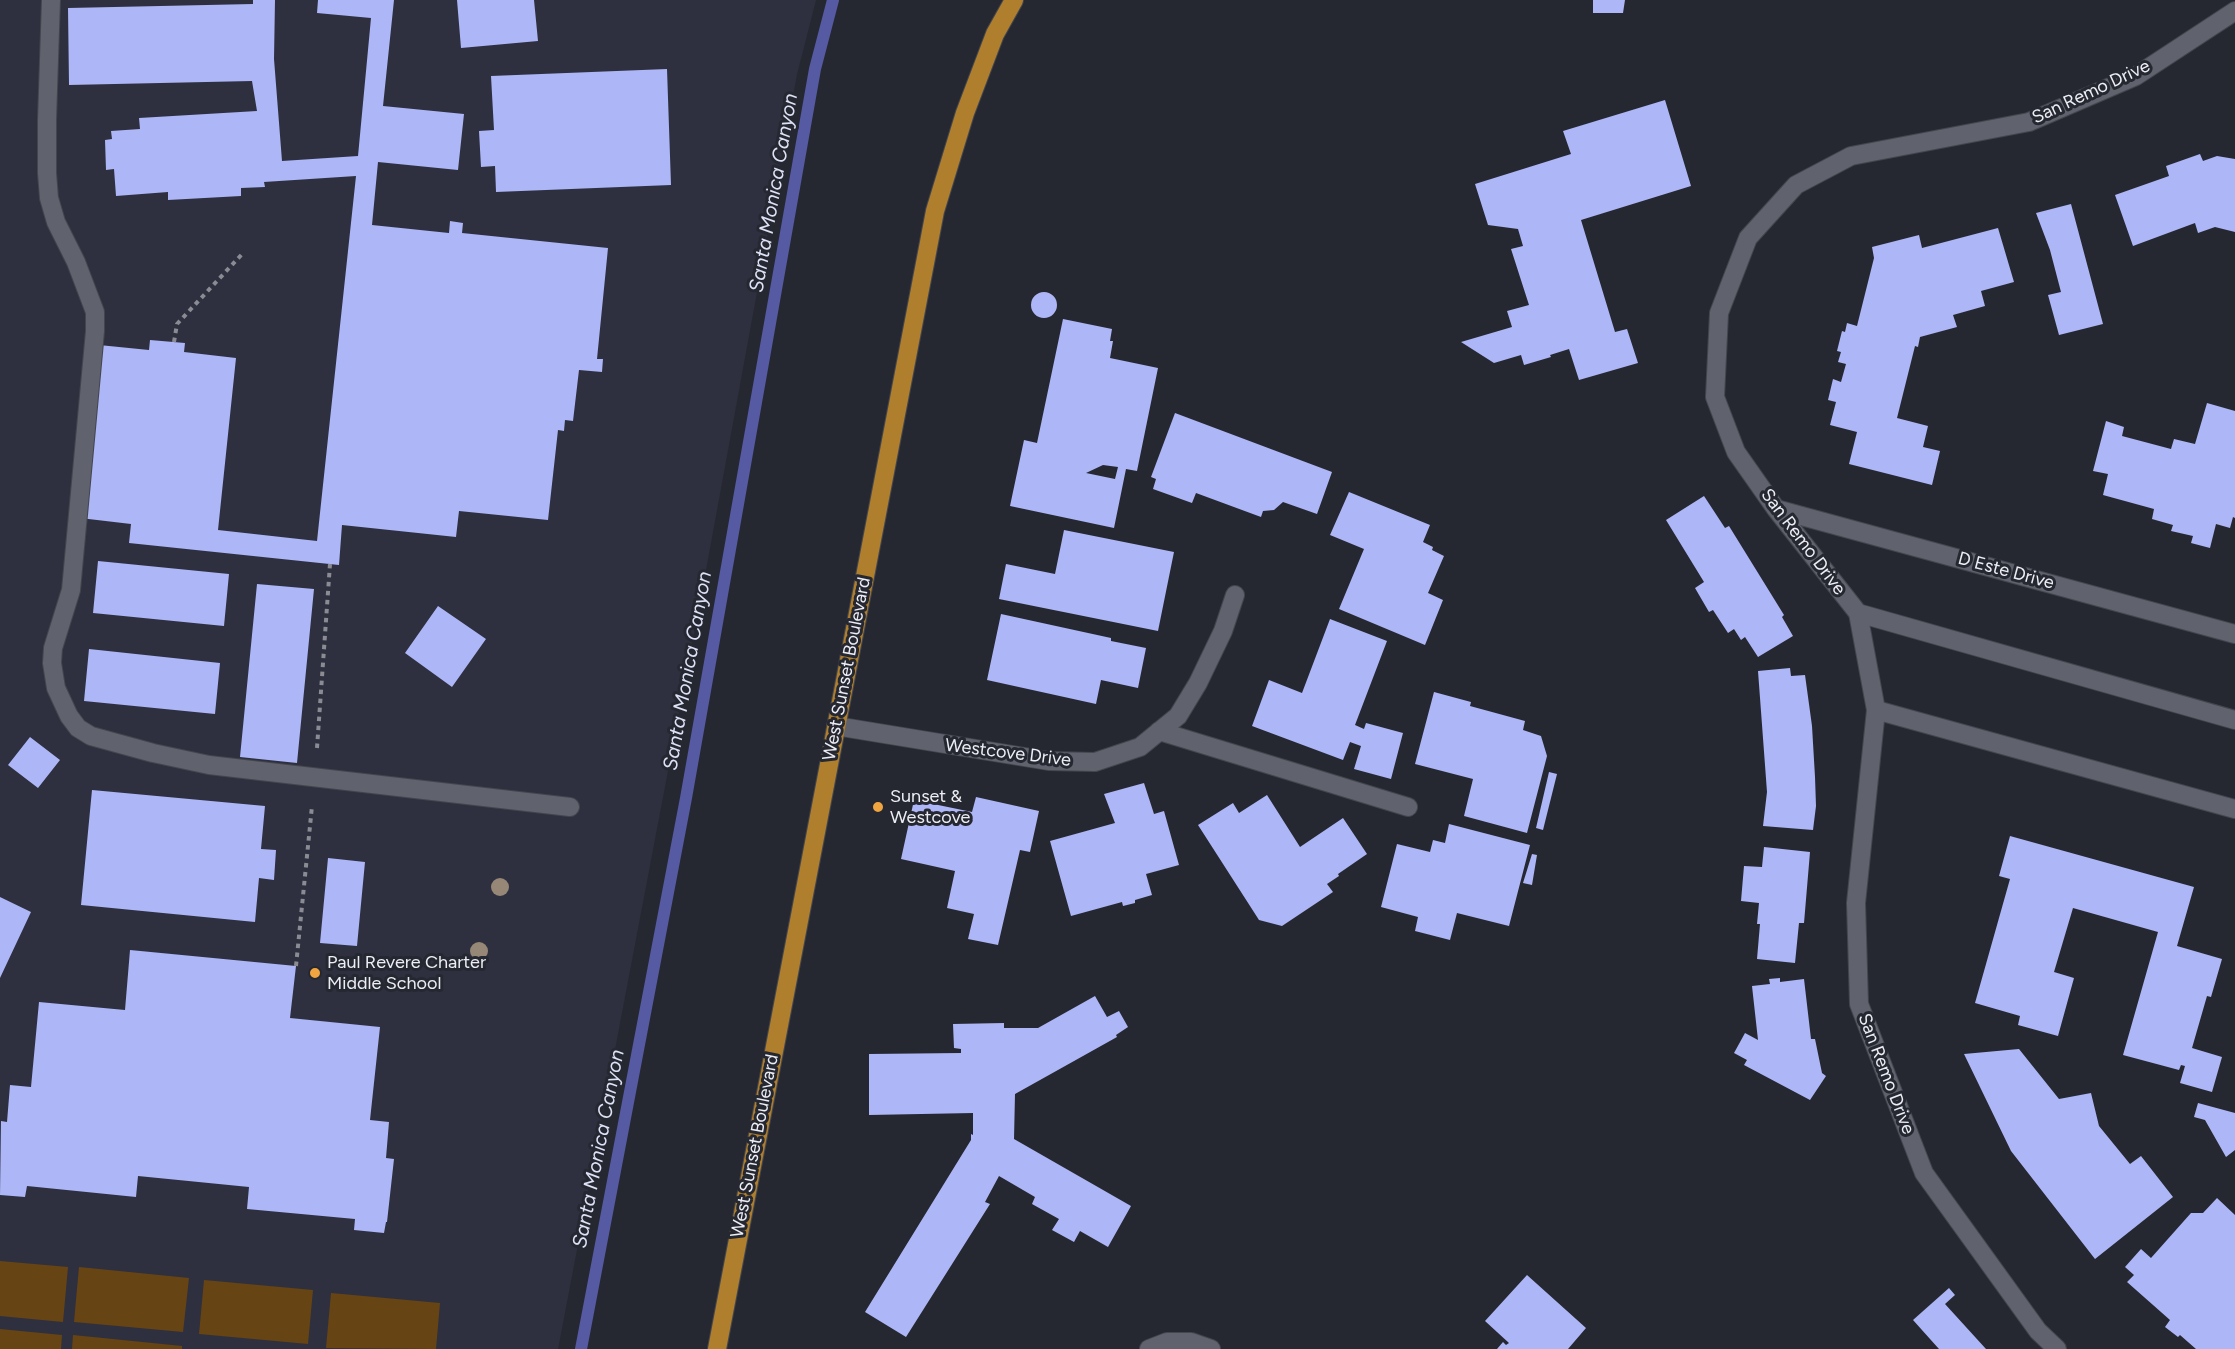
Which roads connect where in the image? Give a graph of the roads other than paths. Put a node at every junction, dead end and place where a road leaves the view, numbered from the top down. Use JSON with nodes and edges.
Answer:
{"nodes":[{"id":1,"x":51,"y":0,"type":"edge"},
{"id":2,"x":1014,"y":0,"type":"edge"},
{"id":3,"x":2235,"y":11,"type":"edge"},
{"id":4,"x":1776,"y":509,"type":"junction"},
{"id":5,"x":1235,"y":595,"type":"dead end"},
{"id":6,"x":1858,"y":613,"type":"junction"},
{"id":7,"x":2235,"y":634,"type":"edge"},
{"id":8,"x":1876,"y":710,"type":"junction"},
{"id":9,"x":2235,"y":720,"type":"edge"},
{"id":10,"x":836,"y":726,"type":"junction"},
{"id":11,"x":1159,"y":731,"type":"junction"},
{"id":12,"x":570,"y":807,"type":"dead end"},
{"id":13,"x":1408,"y":807,"type":"dead end"},
{"id":14,"x":2235,"y":809,"type":"edge"},
{"id":15,"x":717,"y":1349,"type":"edge"},
{"id":16,"x":1149,"y":1349,"type":"edge"},
{"id":17,"x":1211,"y":1349,"type":"edge"},
{"id":18,"x":2057,"y":1349,"type":"edge"}],
"edges":[{"from":1,"to":12,"type":"street"},
{"from":2,"to":10,"type":"main road","name":"West Sunset Boulevard"},
{"from":3,"to":4,"type":"street","name":"San Remo Drive"},
{"from":4,"to":6,"type":"street","name":"San Remo Drive"},
{"from":4,"to":7,"type":"street","name":"D Este Drive"},
{"from":5,"to":11,"type":"street","name":"Westcove Drive"},
{"from":6,"to":8,"type":"street","name":"San Remo Drive"},
{"from":6,"to":9,"type":"street"},
{"from":8,"to":14,"type":"street"},
{"from":8,"to":18,"type":"street","name":"San Remo Drive"},
{"from":10,"to":11,"type":"street","name":"Westcove Drive"},
{"from":10,"to":15,"type":"main road","name":"West Sunset Boulevard"},
{"from":11,"to":13,"type":"street"},
{"from":16,"to":17,"type":"street"}]}
